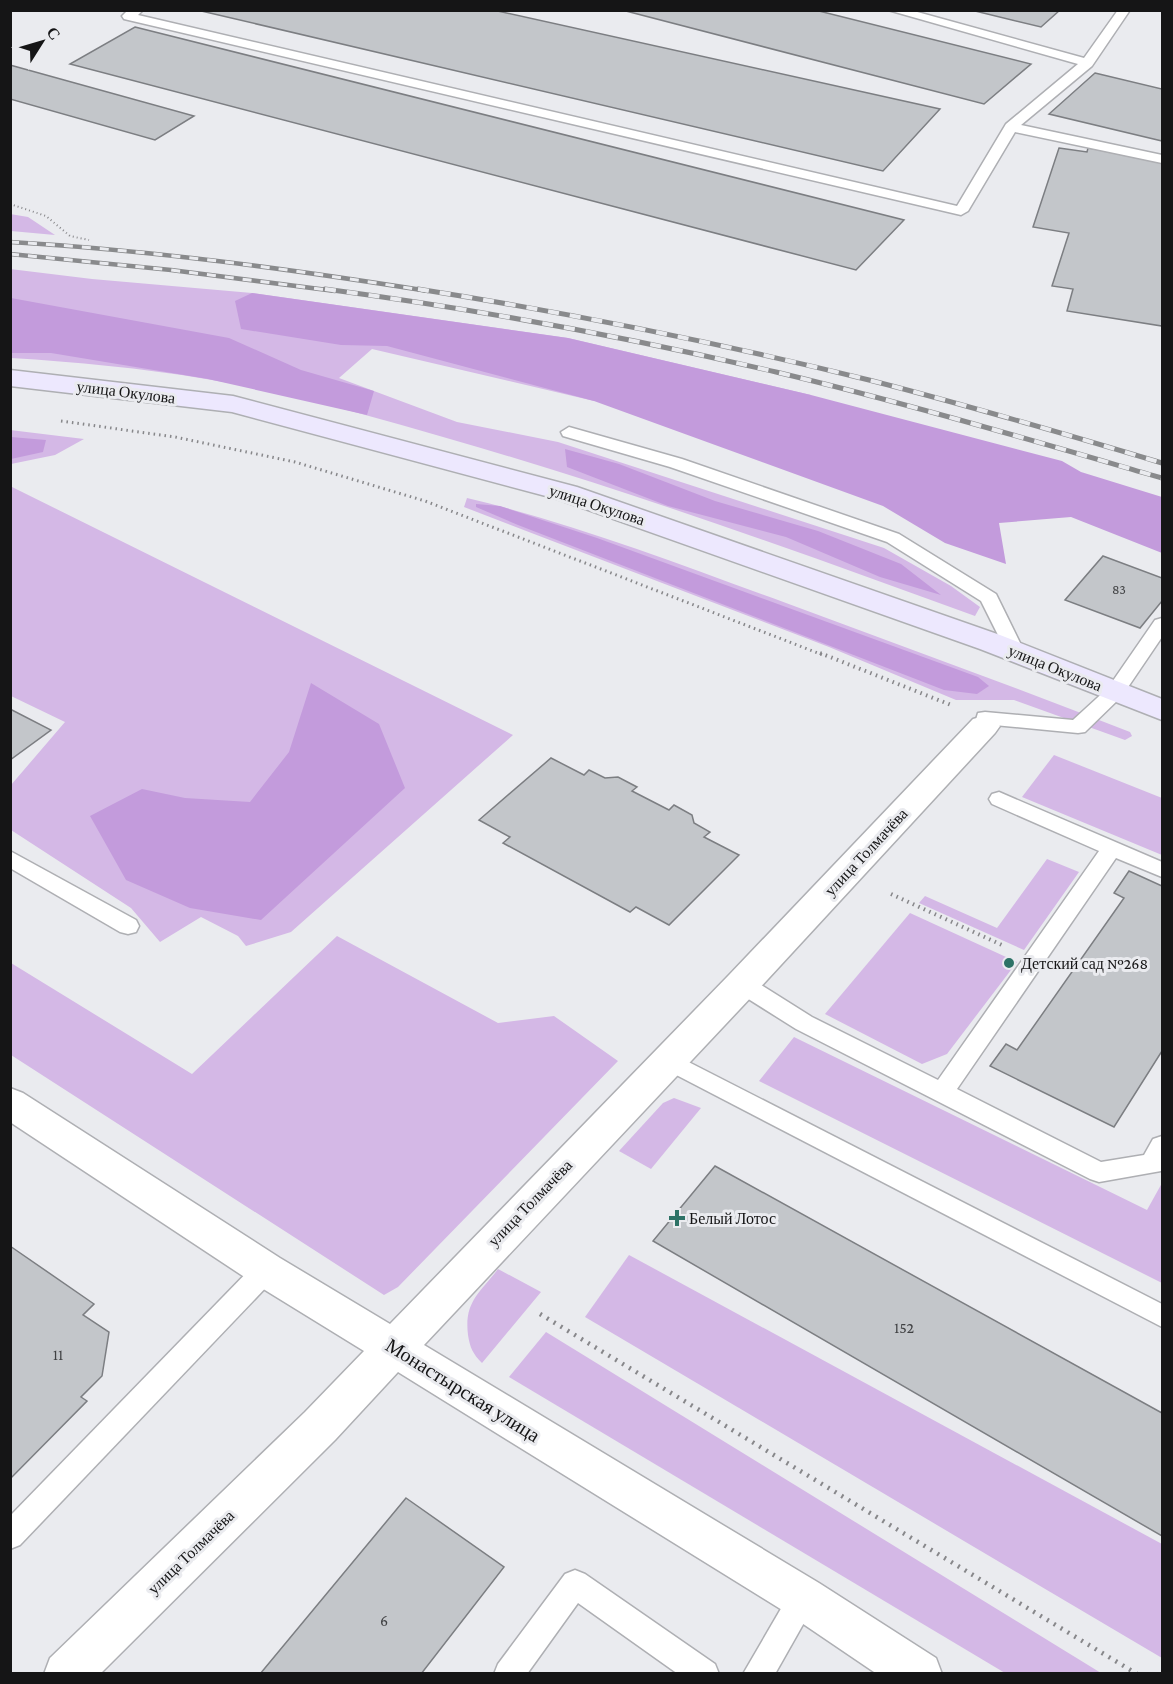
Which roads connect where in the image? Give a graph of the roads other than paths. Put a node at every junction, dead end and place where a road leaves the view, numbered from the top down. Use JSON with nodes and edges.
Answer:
{"nodes":[{"id":1,"x":137,"y":10,"type":"edge"},
{"id":2,"x":894,"y":10,"type":"edge"},
{"id":3,"x":1124,"y":10,"type":"edge"},
{"id":4,"x":1087,"y":63,"type":"junction"},
{"id":5,"x":1011,"y":127,"type":"junction"},
{"id":6,"x":1162,"y":159,"type":"edge"},
{"id":7,"x":10,"y":378,"type":"edge"},
{"id":8,"x":569,"y":432,"type":"dead end"},
{"id":9,"x":1162,"y":624,"type":"edge"},
{"id":10,"x":1016,"y":653,"type":"junction"},
{"id":11,"x":1115,"y":692,"type":"junction"},
{"id":12,"x":1162,"y":710,"type":"edge"},
{"id":13,"x":984,"y":722,"type":"joint"},
{"id":14,"x":999,"y":800,"type":"dead end"},
{"id":15,"x":1112,"y":848,"type":"junction"},
{"id":16,"x":10,"y":858,"type":"edge"},
{"id":17,"x":1162,"y":870,"type":"edge"},
{"id":18,"x":128,"y":926,"type":"dead end"},
{"id":19,"x":742,"y":984,"type":"junction"},
{"id":20,"x":667,"y":1060,"type":"junction"},
{"id":21,"x":941,"y":1094,"type":"junction"},
{"id":22,"x":10,"y":1103,"type":"edge"},
{"id":23,"x":1162,"y":1146,"type":"edge"},
{"id":24,"x":266,"y":1270,"type":"junction"},
{"id":25,"x":1162,"y":1316,"type":"edge"},
{"id":26,"x":393,"y":1347,"type":"junction"},
{"id":27,"x":10,"y":1536,"type":"edge"},
{"id":28,"x":803,"y":1599,"type":"junction"},
{"id":29,"x":68,"y":1674,"type":"edge"},
{"id":30,"x":509,"y":1674,"type":"edge"},
{"id":31,"x":704,"y":1674,"type":"edge"},
{"id":32,"x":758,"y":1674,"type":"edge"},
{"id":33,"x":919,"y":1674,"type":"edge"}],
"edges":[{"from":1,"to":5,"type":"lane"},
{"from":2,"to":4,"type":"lane"},
{"from":3,"to":4,"type":"lane"},
{"from":4,"to":5,"type":"lane"},
{"from":5,"to":6,"type":"lane"},
{"from":7,"to":10,"type":"main road","name":"улица Окулова"},
{"from":8,"to":10,"type":"lane"},
{"from":9,"to":11,"type":"lane"},
{"from":10,"to":11,"type":"main road","name":"улица Окулова"},
{"from":11,"to":12,"type":"main road","name":"улица Окулова"},
{"from":11,"to":13,"type":"lane"},
{"from":13,"to":19,"type":"street","name":"улица Толмачёва"},
{"from":14,"to":15,"type":"lane"},
{"from":15,"to":17,"type":"lane"},
{"from":15,"to":21,"type":"lane"},
{"from":16,"to":18,"type":"lane"},
{"from":19,"to":20,"type":"street","name":"улица Толмачёва"},
{"from":19,"to":21,"type":"lane"},
{"from":20,"to":25,"type":"lane"},
{"from":20,"to":26,"type":"street","name":"улица Толмачёва"},
{"from":21,"to":23,"type":"lane"},
{"from":22,"to":24,"type":"street","name":"Монастырская улица"},
{"from":24,"to":26,"type":"street","name":"Монастырская улица"},
{"from":24,"to":27,"type":"lane"},
{"from":26,"to":28,"type":"street","name":"Монастырская улица"},
{"from":26,"to":29,"type":"street","name":"улица Толмачёва"},
{"from":28,"to":32,"type":"lane"},
{"from":28,"to":33,"type":"street","name":"Монастырская улица"},
{"from":30,"to":31,"type":"lane"}]}
